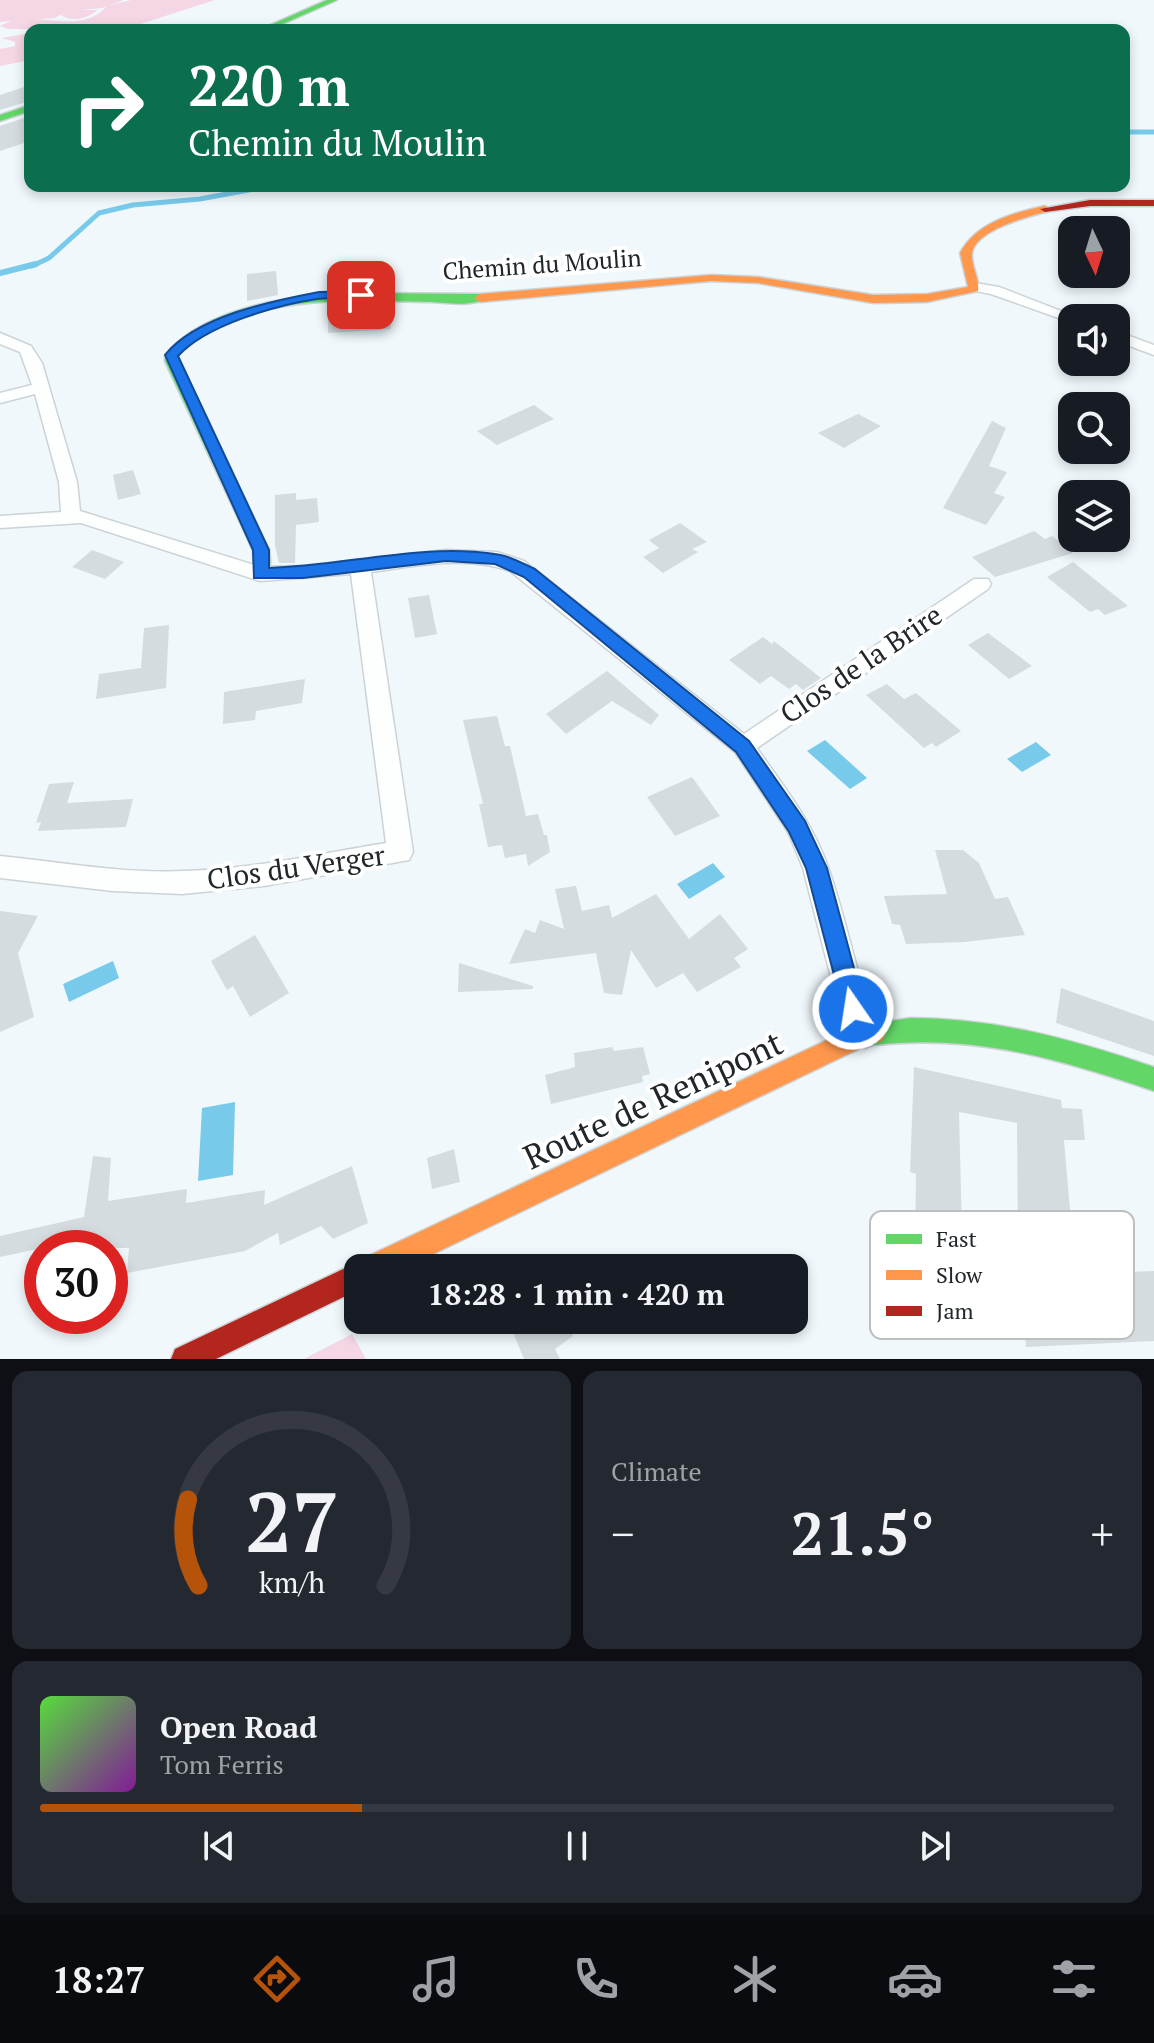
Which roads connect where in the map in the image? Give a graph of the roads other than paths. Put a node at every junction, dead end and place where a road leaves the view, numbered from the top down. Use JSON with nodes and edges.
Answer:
{"nodes":[{"id":1,"x":333,"y":0,"type":"edge"},
{"id":2,"x":277,"y":24,"type":"edge"},
{"id":3,"x":24,"y":110,"type":"edge"},
{"id":4,"x":0,"y":118,"type":"edge"},
{"id":5,"x":1154,"y":203,"type":"edge"},
{"id":6,"x":975,"y":287,"type":"junction"},
{"id":7,"x":1058,"y":313,"type":"edge"},
{"id":8,"x":0,"y":338,"type":"edge"},
{"id":9,"x":1130,"y":341,"type":"edge"},
{"id":10,"x":1154,"y":350,"type":"edge"},
{"id":11,"x":40,"y":388,"type":"junction"},
{"id":12,"x":0,"y":398,"type":"edge"},
{"id":13,"x":71,"y":516,"type":"junction"},
{"id":14,"x":0,"y":522,"type":"edge"},
{"id":15,"x":360,"y":566,"type":"junction"},
{"id":16,"x":260,"y":574,"type":"junction"},
{"id":17,"x":981,"y":584,"type":"dead end"},
{"id":18,"x":743,"y":746,"type":"junction"},
{"id":19,"x":0,"y":867,"type":"edge"},
{"id":20,"x":865,"y":1034,"type":"junction"},
{"id":21,"x":1154,"y":1079,"type":"edge"},
{"id":22,"x":403,"y":1254,"type":"edge"},
{"id":23,"x":344,"y":1283,"type":"edge"},
{"id":24,"x":185,"y":1359,"type":"edge"}],
"edges":[{"from":1,"to":2,"type":"street"},
{"from":3,"to":4,"type":"street"},
{"from":5,"to":6,"type":"street"},
{"from":6,"to":7,"type":"street","name":"Chemin du Moulin"},
{"from":6,"to":16,"type":"street","name":"Chemin du Moulin"},
{"from":8,"to":11,"type":"street"},
{"from":9,"to":10,"type":"street"},
{"from":11,"to":12,"type":"street"},
{"from":11,"to":13,"type":"street"},
{"from":13,"to":14,"type":"street"},
{"from":13,"to":16,"type":"street"},
{"from":15,"to":16,"type":"street"},
{"from":15,"to":18,"type":"street"},
{"from":15,"to":19,"type":"street","name":"Clos du Verger"},
{"from":17,"to":18,"type":"street","name":"Clos de la Brire"},
{"from":18,"to":20,"type":"street"},
{"from":20,"to":21,"type":"street","name":"Route de Renipont"},
{"from":20,"to":22,"type":"street","name":"Route de Renipont"},
{"from":23,"to":24,"type":"street"}]}
